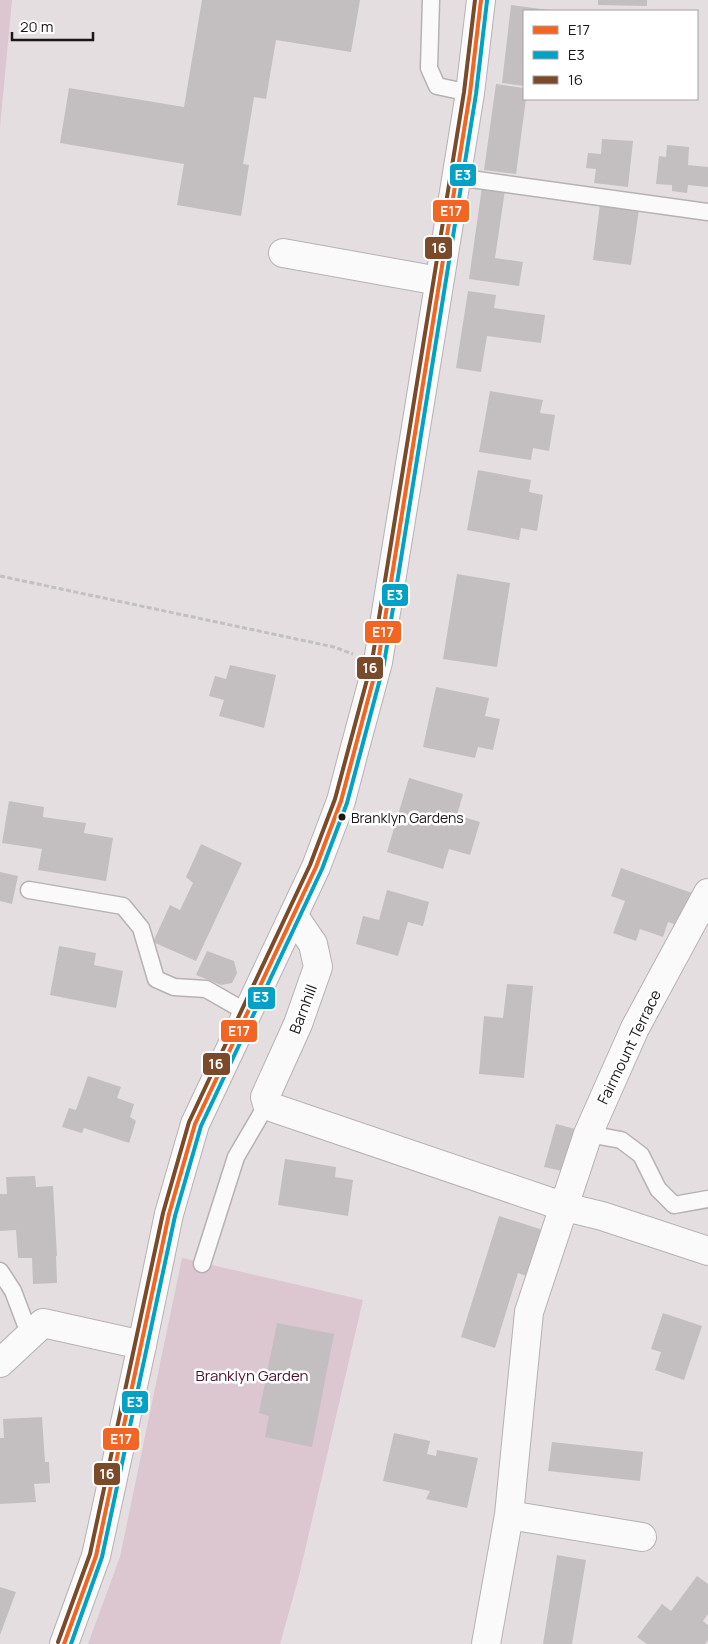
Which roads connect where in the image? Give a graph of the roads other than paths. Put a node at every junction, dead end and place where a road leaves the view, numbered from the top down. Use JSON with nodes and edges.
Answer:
{"nodes":[{"id":1,"x":431,"y":0,"type":"edge"},
{"id":2,"x":481,"y":0,"type":"edge"},
{"id":3,"x":470,"y":93,"type":"junction"},
{"id":4,"x":456,"y":177,"type":"junction"},
{"id":5,"x":708,"y":212,"type":"edge"},
{"id":6,"x":283,"y":253,"type":"dead end"},
{"id":7,"x":439,"y":281,"type":"junction"},
{"id":8,"x":29,"y":890,"type":"dead end"},
{"id":9,"x":708,"y":893,"type":"edge"},
{"id":10,"x":294,"y":916,"type":"junction"},
{"id":11,"x":248,"y":1013,"type":"junction"},
{"id":12,"x":266,"y":1104,"type":"junction"},
{"id":13,"x":588,"y":1134,"type":"junction"},
{"id":14,"x":708,"y":1198,"type":"edge"},
{"id":15,"x":565,"y":1207,"type":"junction"},
{"id":16,"x":708,"y":1251,"type":"edge"},
{"id":17,"x":202,"y":1264,"type":"dead end"},
{"id":18,"x":0,"y":1271,"type":"edge"},
{"id":19,"x":30,"y":1336,"type":"junction"},
{"id":20,"x":142,"y":1345,"type":"junction"},
{"id":21,"x":0,"y":1363,"type":"edge"},
{"id":22,"x":509,"y":1514,"type":"junction"},
{"id":23,"x":642,"y":1537,"type":"dead end"},
{"id":24,"x":64,"y":1644,"type":"edge"},
{"id":25,"x":486,"y":1644,"type":"edge"}],
"edges":[{"from":1,"to":3,"type":"lane"},
{"from":2,"to":3,"type":"street"},
{"from":3,"to":4,"type":"street"},
{"from":4,"to":5,"type":"lane"},
{"from":4,"to":7,"type":"street"},
{"from":6,"to":7,"type":"street"},
{"from":7,"to":10,"type":"street"},
{"from":8,"to":11,"type":"lane"},
{"from":9,"to":13,"type":"street","name":"Fairmount Terrace"},
{"from":10,"to":11,"type":"street"},
{"from":10,"to":12,"type":"street","name":"Barnhill"},
{"from":11,"to":20,"type":"street"},
{"from":12,"to":15,"type":"street"},
{"from":12,"to":17,"type":"lane"},
{"from":13,"to":14,"type":"lane"},
{"from":13,"to":15,"type":"street","name":"Fairmount Terrace"},
{"from":15,"to":16,"type":"street"},
{"from":15,"to":22,"type":"street","name":"Fairmount Terrace"},
{"from":18,"to":19,"type":"lane"},
{"from":19,"to":20,"type":"street"},
{"from":19,"to":21,"type":"street"},
{"from":20,"to":24,"type":"street"},
{"from":22,"to":23,"type":"street"},
{"from":22,"to":25,"type":"street","name":"Fairmount Terrace"}]}
